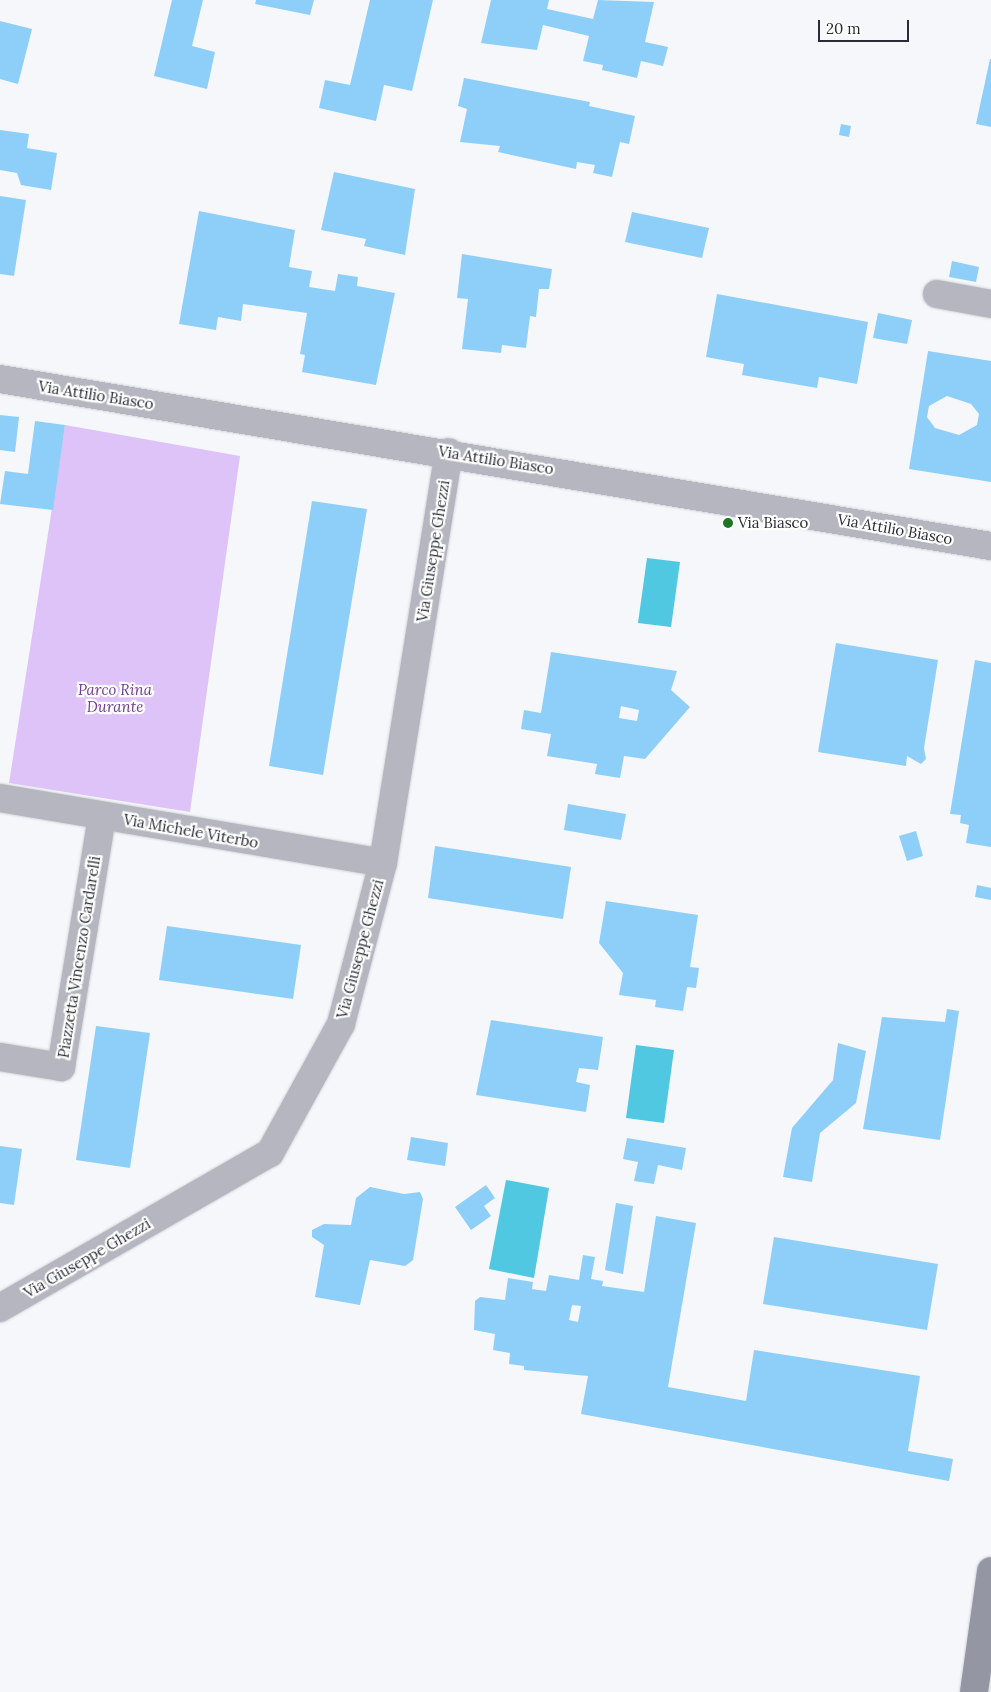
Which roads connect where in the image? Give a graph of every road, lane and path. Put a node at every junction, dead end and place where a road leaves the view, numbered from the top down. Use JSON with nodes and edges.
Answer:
{"nodes":[{"id":1,"x":937,"y":294,"type":"dead end"},
{"id":2,"x":991,"y":304,"type":"edge"},
{"id":3,"x":0,"y":379,"type":"edge"},
{"id":4,"x":449,"y":452,"type":"junction"},
{"id":5,"x":991,"y":546,"type":"edge"},
{"id":6,"x":0,"y":798,"type":"edge"},
{"id":7,"x":102,"y":816,"type":"junction"},
{"id":8,"x":383,"y":863,"type":"junction"},
{"id":9,"x":0,"y":1057,"type":"edge"},
{"id":10,"x":0,"y":1308,"type":"edge"},
{"id":11,"x":991,"y":1570,"type":"edge"},
{"id":12,"x":974,"y":1692,"type":"edge"}],
"edges":[{"from":1,"to":2,"type":"street"},
{"from":3,"to":4,"type":"street","name":"Via Attilio Biasco"},
{"from":4,"to":5,"type":"street","name":"Via Attilio Biasco"},
{"from":4,"to":8,"type":"street","name":"Via Giuseppe Ghezzi"},
{"from":6,"to":7,"type":"street","name":"Via Michele Viterbo"},
{"from":7,"to":8,"type":"street","name":"Via Michele Viterbo"},
{"from":7,"to":9,"type":"street","name":"Piazzetta Vincenzo Cardarelli"},
{"from":8,"to":10,"type":"street","name":"Via Giuseppe Ghezzi"},
{"from":11,"to":12,"type":"street"}]}
